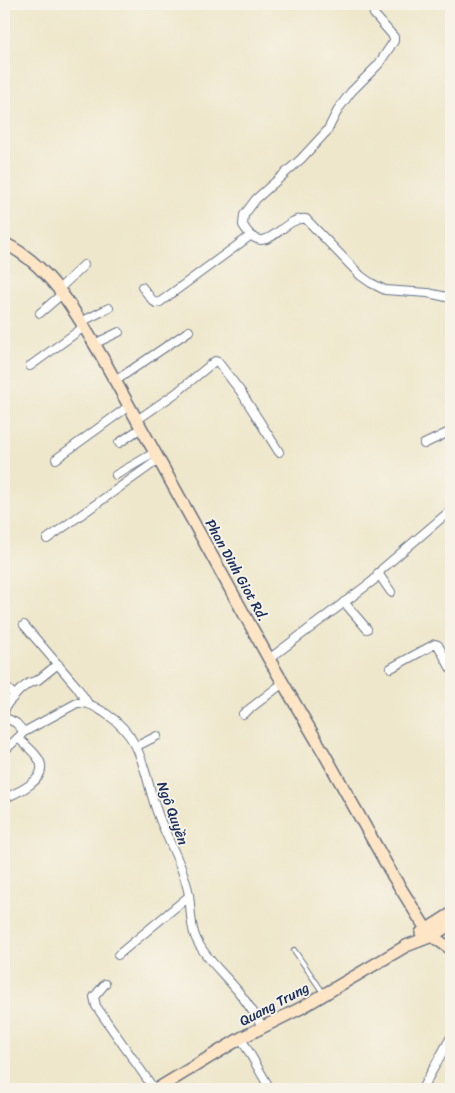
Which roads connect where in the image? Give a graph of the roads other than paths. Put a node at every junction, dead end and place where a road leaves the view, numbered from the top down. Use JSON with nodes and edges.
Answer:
{"nodes":[{"id":1,"x":380,"y":4,"type":"edge"},
{"id":2,"x":445,"y":4,"type":"edge"},
{"id":3,"x":451,"y":10,"type":"edge"},
{"id":4,"x":250,"y":236,"type":"junction"},
{"id":5,"x":4,"y":243,"type":"edge"},
{"id":6,"x":84,"y":265,"type":"dead end"},
{"id":7,"x":142,"y":287,"type":"dead end"},
{"id":8,"x":60,"y":291,"type":"junction"},
{"id":9,"x":451,"y":298,"type":"edge"},
{"id":10,"x":109,"y":308,"type":"dead end"},
{"id":11,"x":40,"y":313,"type":"dead end"},
{"id":12,"x":83,"y":325,"type":"junction"},
{"id":13,"x":189,"y":331,"type":"dead end"},
{"id":14,"x":119,"y":332,"type":"dead end"},
{"id":15,"x":94,"y":344,"type":"junction"},
{"id":16,"x":30,"y":366,"type":"dead end"},
{"id":17,"x":115,"y":381,"type":"junction"},
{"id":18,"x":129,"y":406,"type":"junction"},
{"id":19,"x":139,"y":424,"type":"junction"},
{"id":20,"x":451,"y":431,"type":"edge"},
{"id":21,"x":119,"y":443,"type":"dead end"},
{"id":22,"x":424,"y":444,"type":"dead end"},
{"id":23,"x":279,"y":452,"type":"dead end"},
{"id":24,"x":156,"y":456,"type":"junction"},
{"id":25,"x":56,"y":459,"type":"dead end"},
{"id":26,"x":116,"y":475,"type":"dead end"},
{"id":27,"x":451,"y":510,"type":"edge"},
{"id":28,"x":48,"y":539,"type":"dead end"},
{"id":29,"x":378,"y":574,"type":"junction"},
{"id":30,"x":391,"y":592,"type":"dead end"},
{"id":31,"x":344,"y":602,"type":"junction"},
{"id":32,"x":24,"y":625,"type":"dead end"},
{"id":33,"x":366,"y":629,"type":"dead end"},
{"id":34,"x":269,"y":659,"type":"junction"},
{"id":35,"x":58,"y":664,"type":"junction"},
{"id":36,"x":391,"y":668,"type":"dead end"},
{"id":37,"x":451,"y":669,"type":"edge"},
{"id":38,"x":283,"y":683,"type":"junction"},
{"id":39,"x":4,"y":686,"type":"edge"},
{"id":40,"x":15,"y":695,"type":"junction"},
{"id":41,"x":87,"y":702,"type":"junction"},
{"id":42,"x":4,"y":712,"type":"edge"},
{"id":43,"x":243,"y":714,"type":"dead end"},
{"id":44,"x":4,"y":717,"type":"edge"},
{"id":45,"x":24,"y":732,"type":"junction"},
{"id":46,"x":158,"y":736,"type":"dead end"},
{"id":47,"x":18,"y":738,"type":"junction"},
{"id":48,"x":137,"y":746,"type":"junction"},
{"id":49,"x":4,"y":751,"type":"edge"},
{"id":50,"x":5,"y":798,"type":"dead end"},
{"id":51,"x":189,"y":896,"type":"junction"},
{"id":52,"x":451,"y":914,"type":"edge"},
{"id":53,"x":451,"y":924,"type":"edge"},
{"id":54,"x":429,"y":932,"type":"junction"},
{"id":55,"x":451,"y":949,"type":"edge"},
{"id":56,"x":294,"y":950,"type":"dead end"},
{"id":57,"x":118,"y":955,"type":"dead end"},
{"id":58,"x":105,"y":984,"type":"dead end"},
{"id":59,"x":325,"y":995,"type":"junction"},
{"id":60,"x":263,"y":1027,"type":"junction"},
{"id":61,"x":451,"y":1037,"type":"edge"},
{"id":62,"x":241,"y":1038,"type":"junction"},
{"id":63,"x":155,"y":1089,"type":"edge"},
{"id":64,"x":270,"y":1089,"type":"edge"},
{"id":65,"x":422,"y":1089,"type":"edge"}],
"edges":[{"from":1,"to":4,"type":"street"},
{"from":2,"to":3,"type":"street"},
{"from":4,"to":7,"type":"street"},
{"from":4,"to":9,"type":"street"},
{"from":5,"to":8,"type":"main road","name":"Phan Dinh Giot Rd."},
{"from":6,"to":8,"type":"street"},
{"from":8,"to":11,"type":"street"},
{"from":8,"to":12,"type":"main road","name":"Phan Dinh Giot Rd."},
{"from":10,"to":12,"type":"street"},
{"from":12,"to":15,"type":"main road","name":"Phan Dinh Giot Rd."},
{"from":12,"to":16,"type":"street"},
{"from":13,"to":17,"type":"street"},
{"from":14,"to":15,"type":"street"},
{"from":15,"to":17,"type":"main road","name":"Phan Dinh Giot Rd."},
{"from":17,"to":18,"type":"main road","name":"Phan Dinh Giot Rd."},
{"from":18,"to":19,"type":"main road","name":"Phan Dinh Giot Rd."},
{"from":18,"to":25,"type":"street"},
{"from":19,"to":21,"type":"street"},
{"from":19,"to":23,"type":"street"},
{"from":19,"to":24,"type":"main road","name":"Phan Dinh Giot Rd."},
{"from":20,"to":22,"type":"street"},
{"from":24,"to":26,"type":"street"},
{"from":24,"to":28,"type":"street"},
{"from":24,"to":34,"type":"main road","name":"Phan Dinh Giot Rd."},
{"from":27,"to":29,"type":"street"},
{"from":29,"to":30,"type":"street"},
{"from":29,"to":31,"type":"street"},
{"from":31,"to":33,"type":"street"},
{"from":31,"to":34,"type":"street"},
{"from":32,"to":35,"type":"street"},
{"from":34,"to":38,"type":"main road","name":"Phan Dinh Giot Rd."},
{"from":35,"to":40,"type":"street"},
{"from":35,"to":41,"type":"street"},
{"from":36,"to":37,"type":"street"},
{"from":38,"to":43,"type":"street"},
{"from":38,"to":54,"type":"main road","name":"Phan Dinh Giot Rd."},
{"from":39,"to":40,"type":"street"},
{"from":40,"to":42,"type":"street"},
{"from":41,"to":45,"type":"street"},
{"from":41,"to":48,"type":"street","name":"Ngô Quyền"},
{"from":44,"to":45,"type":"street"},
{"from":45,"to":47,"type":"street"},
{"from":46,"to":48,"type":"street"},
{"from":47,"to":49,"type":"street"},
{"from":47,"to":50,"type":"street"},
{"from":48,"to":51,"type":"street","name":"Ngô Quyền"},
{"from":51,"to":57,"type":"street"},
{"from":51,"to":60,"type":"street","name":"Ngô Quyền"},
{"from":52,"to":54,"type":"main road"},
{"from":53,"to":54,"type":"main road"},
{"from":54,"to":55,"type":"main road"},
{"from":54,"to":59,"type":"main road","name":"Quang Trung"},
{"from":56,"to":59,"type":"lane"},
{"from":58,"to":63,"type":"street"},
{"from":59,"to":60,"type":"main road","name":"Quang Trung"},
{"from":60,"to":62,"type":"main road","name":"Quang Trung"},
{"from":61,"to":65,"type":"street"},
{"from":62,"to":63,"type":"main road","name":"Quang Trung"},
{"from":62,"to":64,"type":"street"}]}
